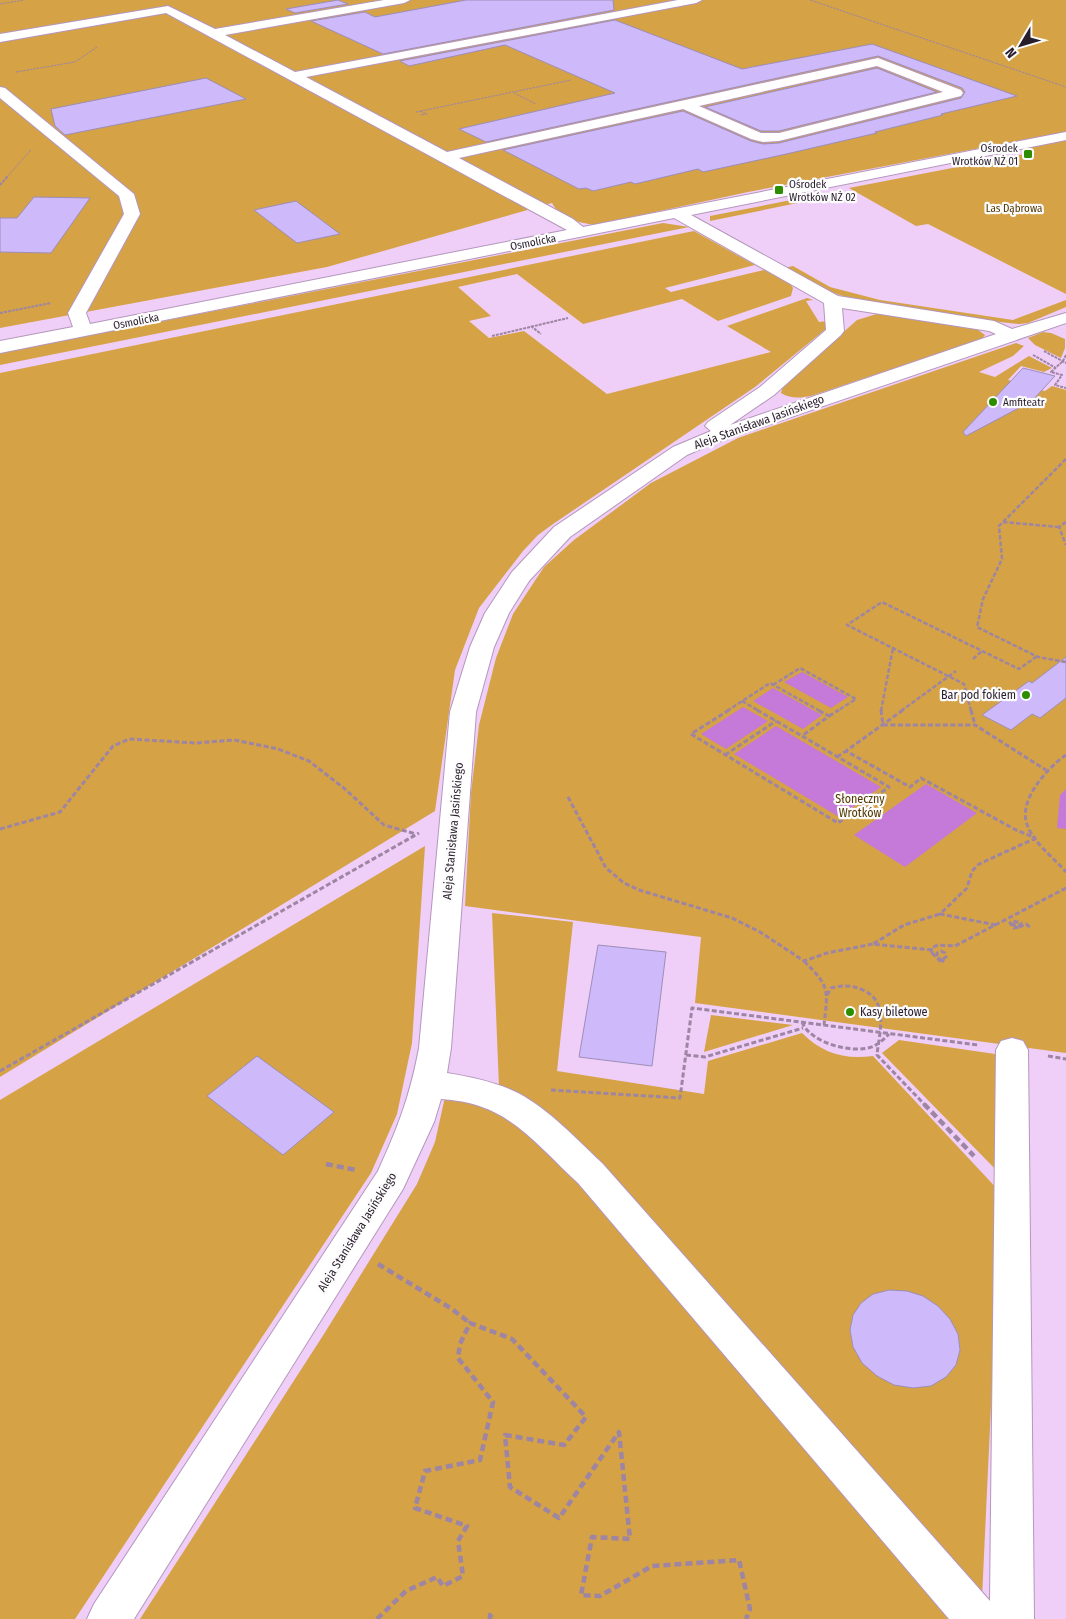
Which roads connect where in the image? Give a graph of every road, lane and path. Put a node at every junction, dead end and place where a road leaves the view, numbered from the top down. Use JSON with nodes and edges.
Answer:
{"nodes":[{"id":1,"x":24,"y":0,"type":"edge"},
{"id":2,"x":404,"y":0,"type":"edge"},
{"id":3,"x":696,"y":0,"type":"edge"},
{"id":4,"x":810,"y":0,"type":"edge"},
{"id":5,"x":163,"y":3,"type":"edge"},
{"id":6,"x":0,"y":4,"type":"edge"},
{"id":7,"x":127,"y":16,"type":"junction"},
{"id":8,"x":214,"y":33,"type":"junction"},
{"id":9,"x":0,"y":38,"type":"edge"},
{"id":10,"x":9,"y":73,"type":"dead end"},
{"id":11,"x":293,"y":76,"type":"junction"},
{"id":12,"x":571,"y":80,"type":"dead end"},
{"id":13,"x":1066,"y":87,"type":"edge"},
{"id":14,"x":0,"y":91,"type":"edge"},
{"id":15,"x":513,"y":92,"type":"junction"},
{"id":16,"x":536,"y":104,"type":"dead end"},
{"id":17,"x":686,"y":105,"type":"junction"},
{"id":18,"x":379,"y":121,"type":"junction"},
{"id":19,"x":48,"y":130,"type":"junction"},
{"id":20,"x":1066,"y":136,"type":"edge"},
{"id":21,"x":446,"y":157,"type":"junction"},
{"id":22,"x":0,"y":185,"type":"edge"},
{"id":23,"x":678,"y":214,"type":"junction"},
{"id":24,"x":581,"y":233,"type":"junction"},
{"id":25,"x":87,"y":296,"type":"junction"},
{"id":26,"x":833,"y":301,"type":"junction"},
{"id":27,"x":0,"y":313,"type":"edge"},
{"id":28,"x":568,"y":318,"type":"dead end"},
{"id":29,"x":1066,"y":318,"type":"edge"},
{"id":30,"x":532,"y":326,"type":"junction"},
{"id":31,"x":84,"y":331,"type":"junction"},
{"id":32,"x":541,"y":334,"type":"dead end"},
{"id":33,"x":492,"y":336,"type":"dead end"},
{"id":34,"x":1019,"y":344,"type":"junction"},
{"id":35,"x":0,"y":347,"type":"edge"},
{"id":36,"x":1040,"y":350,"type":"dead end"},
{"id":37,"x":1066,"y":355,"type":"edge"},
{"id":38,"x":1065,"y":362,"type":"edge"},
{"id":39,"x":1056,"y":368,"type":"junction"},
{"id":40,"x":1066,"y":388,"type":"edge"},
{"id":41,"x":680,"y":451,"type":"junction"},
{"id":42,"x":1066,"y":459,"type":"edge"},
{"id":43,"x":1003,"y":522,"type":"junction"},
{"id":44,"x":1066,"y":522,"type":"edge"},
{"id":45,"x":1059,"y":527,"type":"junction"},
{"id":46,"x":1066,"y":545,"type":"edge"},
{"id":47,"x":893,"y":648,"type":"junction"},
{"id":48,"x":982,"y":652,"type":"junction"},
{"id":49,"x":1036,"y":657,"type":"junction"},
{"id":50,"x":974,"y":658,"type":"dead end"},
{"id":51,"x":1066,"y":662,"type":"edge"},
{"id":52,"x":956,"y":671,"type":"dead end"},
{"id":53,"x":949,"y":676,"type":"junction"},
{"id":54,"x":773,"y":685,"type":"junction"},
{"id":55,"x":742,"y":701,"type":"junction"},
{"id":56,"x":830,"y":716,"type":"junction"},
{"id":57,"x":776,"y":721,"type":"junction"},
{"id":58,"x":883,"y":725,"type":"junction"},
{"id":59,"x":975,"y":725,"type":"junction"},
{"id":60,"x":802,"y":736,"type":"junction"},
{"id":61,"x":846,"y":751,"type":"junction"},
{"id":62,"x":725,"y":755,"type":"junction"},
{"id":63,"x":1066,"y":755,"type":"edge"},
{"id":64,"x":837,"y":757,"type":"junction"},
{"id":65,"x":1046,"y":770,"type":"junction"},
{"id":66,"x":568,"y":797,"type":"dead end"},
{"id":67,"x":454,"y":814,"type":"junction"},
{"id":68,"x":0,"y":829,"type":"edge"},
{"id":69,"x":417,"y":835,"type":"junction"},
{"id":70,"x":1036,"y":838,"type":"junction"},
{"id":71,"x":1066,"y":872,"type":"edge"},
{"id":72,"x":1066,"y":888,"type":"edge"},
{"id":73,"x":940,"y":914,"type":"junction"},
{"id":74,"x":1008,"y":918,"type":"junction"},
{"id":75,"x":996,"y":925,"type":"junction"},
{"id":76,"x":1031,"y":928,"type":"dead end"},
{"id":77,"x":873,"y":944,"type":"junction"},
{"id":78,"x":932,"y":951,"type":"junction"},
{"id":79,"x":804,"y":961,"type":"junction"},
{"id":80,"x":943,"y":961,"type":"dead end"},
{"id":81,"x":827,"y":995,"type":"junction"},
{"id":82,"x":802,"y":1022,"type":"junction"},
{"id":83,"x":824,"y":1025,"type":"junction"},
{"id":84,"x":804,"y":1028,"type":"junction"},
{"id":85,"x":879,"y":1032,"type":"junction"},
{"id":86,"x":889,"y":1034,"type":"junction"},
{"id":87,"x":878,"y":1044,"type":"junction"},
{"id":88,"x":1012,"y":1050,"type":"joint"},
{"id":89,"x":686,"y":1055,"type":"junction"},
{"id":90,"x":0,"y":1071,"type":"edge"},
{"id":91,"x":429,"y":1084,"type":"junction"},
{"id":92,"x":547,"y":1090,"type":"dead end"},
{"id":93,"x":1012,"y":1188,"type":"junction"},
{"id":94,"x":347,"y":1248,"type":"junction"},
{"id":95,"x":470,"y":1323,"type":"junction"},
{"id":96,"x":109,"y":1619,"type":"edge"},
{"id":97,"x":377,"y":1619,"type":"edge"},
{"id":98,"x":746,"y":1619,"type":"edge"},
{"id":99,"x":976,"y":1619,"type":"edge"},
{"id":100,"x":1012,"y":1619,"type":"edge"}],
"edges":[{"from":1,"to":6,"type":"path"},
{"from":2,"to":8,"type":"street"},
{"from":3,"to":11,"type":"street"},
{"from":4,"to":13,"type":"path"},
{"from":5,"to":7,"type":"street"},
{"from":5,"to":8,"type":"street"},
{"from":7,"to":9,"type":"street"},
{"from":7,"to":10,"type":"path"},
{"from":8,"to":11,"type":"street"},
{"from":11,"to":18,"type":"street"},
{"from":12,"to":15,"type":"path"},
{"from":14,"to":19,"type":"street"},
{"from":15,"to":16,"type":"path"},
{"from":15,"to":18,"type":"path"},
{"from":17,"to":17,"type":"street"},
{"from":17,"to":21,"type":"street"},
{"from":18,"to":21,"type":"street"},
{"from":19,"to":22,"type":"path"},
{"from":19,"to":25,"type":"street"},
{"from":20,"to":23,"type":"street","name":"Osmolicka"},
{"from":21,"to":24,"type":"street"},
{"from":23,"to":24,"type":"street","name":"Osmolicka"},
{"from":23,"to":26,"type":"street"},
{"from":24,"to":31,"type":"street","name":"Osmolicka"},
{"from":25,"to":27,"type":"path"},
{"from":25,"to":31,"type":"street"},
{"from":26,"to":34,"type":"street"},
{"from":26,"to":41,"type":"street"},
{"from":28,"to":30,"type":"path"},
{"from":29,"to":34,"type":"street","name":"Aleja Stanisława Jasińskiego"},
{"from":30,"to":32,"type":"path"},
{"from":30,"to":33,"type":"path"},
{"from":31,"to":35,"type":"street","name":"Osmolicka"},
{"from":34,"to":39,"type":"path"},
{"from":34,"to":41,"type":"street","name":"Aleja Stanisława Jasińskiego"},
{"from":36,"to":38,"type":"path"},
{"from":37,"to":38,"type":"path"},
{"from":38,"to":39,"type":"path"},
{"from":39,"to":40,"type":"path"},
{"from":41,"to":67,"type":"street","name":"Aleja Stanisława Jasińskiego"},
{"from":42,"to":43,"type":"path"},
{"from":43,"to":45,"type":"path"},
{"from":43,"to":49,"type":"path"},
{"from":44,"to":45,"type":"path"},
{"from":45,"to":46,"type":"path"},
{"from":47,"to":48,"type":"path"},
{"from":47,"to":53,"type":"path"},
{"from":47,"to":58,"type":"path"},
{"from":48,"to":49,"type":"path"},
{"from":48,"to":50,"type":"path"},
{"from":49,"to":51,"type":"path"},
{"from":52,"to":53,"type":"path"},
{"from":53,"to":58,"type":"path"},
{"from":53,"to":59,"type":"path"},
{"from":54,"to":55,"type":"path"},
{"from":54,"to":56,"type":"path"},
{"from":54,"to":56,"type":"path"},
{"from":55,"to":57,"type":"path"},
{"from":55,"to":62,"type":"path"},
{"from":56,"to":60,"type":"path"},
{"from":57,"to":60,"type":"path"},
{"from":57,"to":62,"type":"path"},
{"from":58,"to":59,"type":"path"},
{"from":58,"to":61,"type":"path"},
{"from":59,"to":65,"type":"path"},
{"from":60,"to":64,"type":"path"},
{"from":61,"to":64,"type":"path"},
{"from":61,"to":70,"type":"path"},
{"from":62,"to":64,"type":"path"},
{"from":63,"to":65,"type":"path"},
{"from":65,"to":70,"type":"path"},
{"from":66,"to":79,"type":"path"},
{"from":67,"to":69,"type":"path"},
{"from":67,"to":91,"type":"street","name":"Aleja Stanisława Jasińskiego"},
{"from":68,"to":69,"type":"path"},
{"from":69,"to":90,"type":"path"},
{"from":70,"to":71,"type":"path"},
{"from":70,"to":73,"type":"path"},
{"from":72,"to":74,"type":"path"},
{"from":73,"to":75,"type":"path"},
{"from":73,"to":77,"type":"path"},
{"from":74,"to":75,"type":"path"},
{"from":74,"to":76,"type":"path","bridge":true},
{"from":75,"to":78,"type":"path"},
{"from":77,"to":78,"type":"path"},
{"from":77,"to":79,"type":"path"},
{"from":78,"to":80,"type":"path","bridge":true},
{"from":79,"to":81,"type":"path"},
{"from":81,"to":83,"type":"path"},
{"from":81,"to":85,"type":"path"},
{"from":82,"to":83,"type":"path"},
{"from":82,"to":84,"type":"path"},
{"from":82,"to":89,"type":"path"},
{"from":83,"to":85,"type":"path"},
{"from":84,"to":87,"type":"path"},
{"from":84,"to":89,"type":"path"},
{"from":85,"to":86,"type":"path"},
{"from":85,"to":87,"type":"path"},
{"from":86,"to":87,"type":"path"},
{"from":86,"to":88,"type":"path"},
{"from":87,"to":93,"type":"path"},
{"from":88,"to":93,"type":"street"},
{"from":89,"to":92,"type":"path"},
{"from":91,"to":94,"type":"street","name":"Aleja Stanisława Jasińskiego"},
{"from":91,"to":99,"type":"street"},
{"from":93,"to":100,"type":"street"},
{"from":94,"to":95,"type":"path"},
{"from":94,"to":96,"type":"street","name":"Aleja Stanisława Jasińskiego"},
{"from":95,"to":97,"type":"path"},
{"from":95,"to":98,"type":"path"}]}
